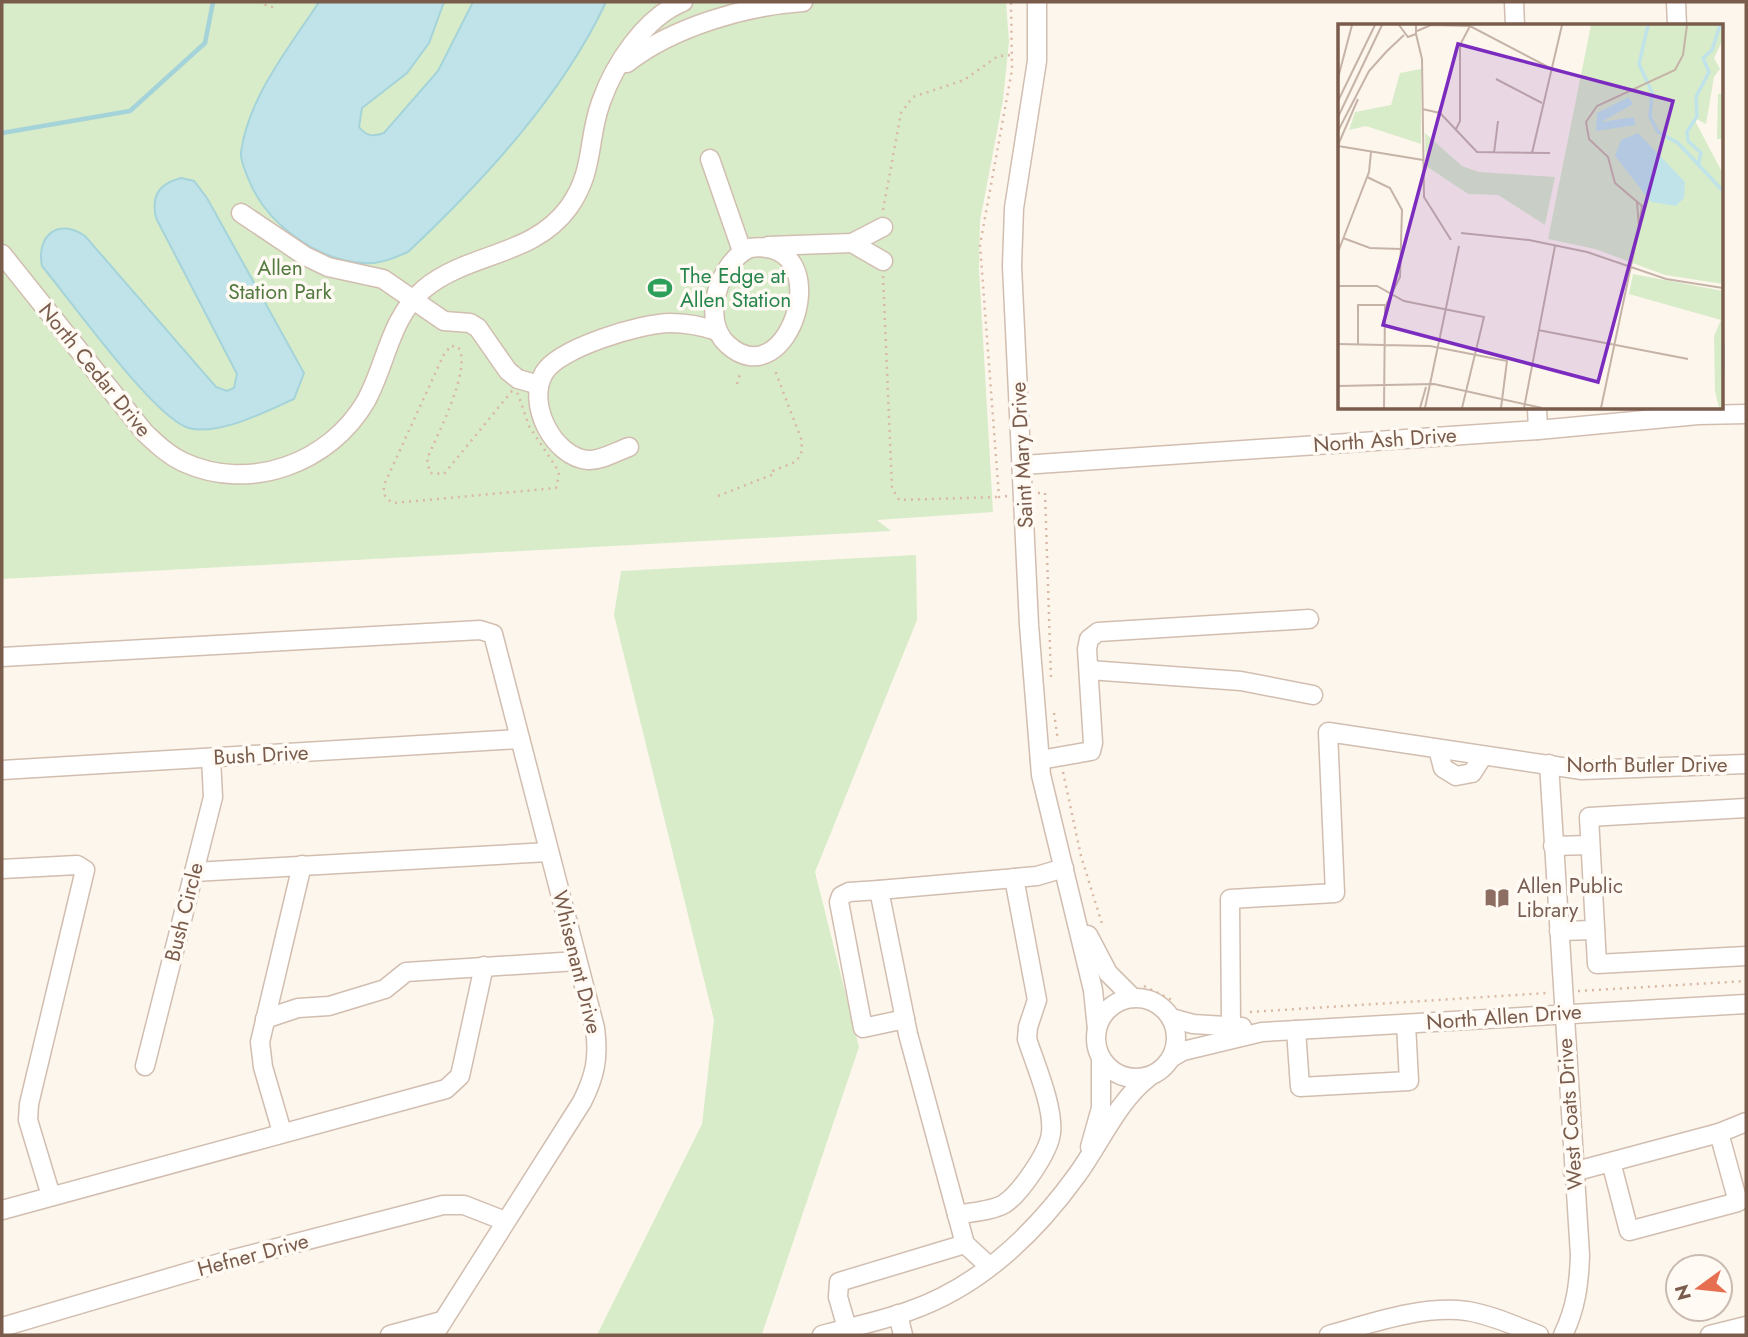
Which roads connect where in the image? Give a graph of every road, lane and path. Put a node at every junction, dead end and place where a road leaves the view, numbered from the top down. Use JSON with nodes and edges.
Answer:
{"nodes":[{"id":1,"x":260,"y":2,"type":"edge"},
{"id":2,"x":276,"y":2,"type":"edge"},
{"id":3,"x":682,"y":2,"type":"edge"},
{"id":4,"x":790,"y":2,"type":"edge"},
{"id":5,"x":1037,"y":2,"type":"edge"},
{"id":6,"x":1514,"y":2,"type":"edge"},
{"id":7,"x":1675,"y":2,"type":"edge"},
{"id":8,"x":272,"y":8,"type":"junction"},
{"id":9,"x":271,"y":14,"type":"dead end"},
{"id":10,"x":1515,"y":24,"type":"edge"},
{"id":11,"x":1677,"y":24,"type":"edge"},
{"id":12,"x":1013,"y":55,"type":"dead end"},
{"id":13,"x":614,"y":74,"type":"junction"},
{"id":14,"x":710,"y":159,"type":"dead end"},
{"id":15,"x":241,"y":213,"type":"dead end"},
{"id":16,"x":883,"y":227,"type":"joint"},
{"id":17,"x":852,"y":243,"type":"junction"},
{"id":18,"x":750,"y":249,"type":"junction"},
{"id":19,"x":2,"y":254,"type":"edge"},
{"id":20,"x":883,"y":261,"type":"joint"},
{"id":21,"x":415,"y":299,"type":"junction"},
{"id":22,"x":717,"y":331,"type":"junction"},
{"id":23,"x":768,"y":352,"type":"junction"},
{"id":24,"x":539,"y":385,"type":"junction"},
{"id":25,"x":1537,"y":410,"type":"edge"},
{"id":26,"x":1698,"y":411,"type":"edge"},
{"id":27,"x":1746,"y":414,"type":"edge"},
{"id":28,"x":1538,"y":430,"type":"junction"},
{"id":29,"x":629,"y":447,"type":"dead end"},
{"id":30,"x":1023,"y":465,"type":"junction"},
{"id":31,"x":556,"y":488,"type":"joint"},
{"id":32,"x":718,"y":496,"type":"dead end"},
{"id":33,"x":999,"y":497,"type":"dead end"},
{"id":34,"x":1310,"y":619,"type":"dead end"},
{"id":35,"x":2,"y":657,"type":"edge"},
{"id":36,"x":1088,"y":670,"type":"junction"},
{"id":37,"x":1313,"y":695,"type":"dead end"},
{"id":38,"x":520,"y":739,"type":"junction"},
{"id":39,"x":211,"y":758,"type":"junction"},
{"id":40,"x":1040,"y":760,"type":"junction"},
{"id":41,"x":1549,"y":764,"type":"junction"},
{"id":42,"x":1746,"y":764,"type":"edge"},
{"id":43,"x":2,"y":770,"type":"edge"},
{"id":44,"x":1746,"y":808,"type":"edge"},
{"id":45,"x":1590,"y":845,"type":"junction"},
{"id":46,"x":1553,"y":846,"type":"junction"},
{"id":47,"x":549,"y":852,"type":"junction"},
{"id":48,"x":302,"y":865,"type":"junction"},
{"id":49,"x":1064,"y":868,"type":"junction"},
{"id":50,"x":2,"y":869,"type":"edge"},
{"id":51,"x":194,"y":872,"type":"junction"},
{"id":52,"x":1014,"y":878,"type":"junction"},
{"id":53,"x":879,"y":890,"type":"junction"},
{"id":54,"x":1074,"y":906,"type":"junction"},
{"id":55,"x":1559,"y":930,"type":"junction"},
{"id":56,"x":1595,"y":930,"type":"junction"},
{"id":57,"x":1746,"y":956,"type":"edge"},
{"id":58,"x":578,"y":961,"type":"junction"},
{"id":59,"x":484,"y":966,"type":"junction"},
{"id":60,"x":1133,"y":998,"type":"junction"},
{"id":61,"x":1746,"y":1004,"type":"edge"},
{"id":62,"x":1564,"y":1013,"type":"junction"},
{"id":63,"x":1171,"y":1018,"type":"junction"},
{"id":64,"x":265,"y":1019,"type":"junction"},
{"id":65,"x":905,"y":1019,"type":"junction"},
{"id":66,"x":1406,"y":1024,"type":"junction"},
{"id":67,"x":1231,"y":1025,"type":"junction"},
{"id":68,"x":1097,"y":1029,"type":"junction"},
{"id":69,"x":1296,"y":1030,"type":"junction"},
{"id":70,"x":1262,"y":1032,"type":"junction"},
{"id":71,"x":1101,"y":1058,"type":"junction"},
{"id":72,"x":1171,"y":1058,"type":"junction"},
{"id":73,"x":145,"y":1066,"type":"dead end"},
{"id":74,"x":1149,"y":1077,"type":"junction"},
{"id":75,"x":1746,"y":1122,"type":"edge"},
{"id":76,"x":282,"y":1132,"type":"junction"},
{"id":77,"x":1719,"y":1133,"type":"junction"},
{"id":78,"x":1611,"y":1162,"type":"junction"},
{"id":79,"x":1083,"y":1166,"type":"junction"},
{"id":80,"x":1573,"y":1171,"type":"junction"},
{"id":81,"x":51,"y":1196,"type":"junction"},
{"id":82,"x":2,"y":1210,"type":"edge"},
{"id":83,"x":957,"y":1216,"type":"junction"},
{"id":84,"x":505,"y":1221,"type":"junction"},
{"id":85,"x":965,"y":1244,"type":"junction"},
{"id":86,"x":989,"y":1266,"type":"junction"},
{"id":87,"x":898,"y":1314,"type":"junction"},
{"id":88,"x":1746,"y":1326,"type":"edge"},
{"id":89,"x":2,"y":1327,"type":"edge"},
{"id":90,"x":438,"y":1328,"type":"edge"},
{"id":91,"x":847,"y":1328,"type":"junction"},
{"id":92,"x":390,"y":1335,"type":"edge"},
{"id":93,"x":822,"y":1335,"type":"edge"},
{"id":94,"x":903,"y":1335,"type":"edge"},
{"id":95,"x":1329,"y":1335,"type":"edge"},
{"id":96,"x":1539,"y":1335,"type":"edge"},
{"id":97,"x":1563,"y":1335,"type":"edge"},
{"id":98,"x":1710,"y":1335,"type":"edge"}],
"edges":[{"from":1,"to":8,"type":"path"},
{"from":2,"to":8,"type":"path"},
{"from":3,"to":13,"type":"street","name":"North Cedar Drive"},
{"from":4,"to":13,"type":"street","name":"North Cedar Drive"},
{"from":5,"to":30,"type":"street","name":"Saint Mary Drive"},
{"from":6,"to":10,"type":"street"},
{"from":7,"to":11,"type":"street"},
{"from":8,"to":9,"type":"path"},
{"from":12,"to":16,"type":"path"},
{"from":13,"to":21,"type":"street","name":"North Cedar Drive"},
{"from":14,"to":18,"type":"street"},
{"from":15,"to":21,"type":"street"},
{"from":16,"to":17,"type":"street"},
{"from":17,"to":18,"type":"street"},
{"from":17,"to":20,"type":"street"},
{"from":18,"to":22,"type":"street"},
{"from":18,"to":23,"type":"street"},
{"from":19,"to":21,"type":"street","name":"North Cedar Drive"},
{"from":20,"to":33,"type":"path"},
{"from":21,"to":24,"type":"street"},
{"from":22,"to":23,"type":"street"},
{"from":22,"to":24,"type":"street"},
{"from":23,"to":32,"type":"path"},
{"from":24,"to":29,"type":"street"},
{"from":25,"to":28,"type":"street"},
{"from":26,"to":27,"type":"street","name":"North Ash Drive"},
{"from":26,"to":28,"type":"street","name":"North Ash Drive"},
{"from":28,"to":30,"type":"street","name":"North Ash Drive"},
{"from":30,"to":40,"type":"street","name":"Saint Mary Drive"},
{"from":31,"to":31,"type":"path"},
{"from":34,"to":36,"type":"street"},
{"from":35,"to":38,"type":"street","name":"Whisenant Drive"},
{"from":36,"to":37,"type":"street"},
{"from":36,"to":40,"type":"street"},
{"from":38,"to":39,"type":"street","name":"Bush Drive"},
{"from":38,"to":47,"type":"street","name":"Whisenant Drive"},
{"from":39,"to":43,"type":"street","name":"Bush Drive"},
{"from":39,"to":51,"type":"street","name":"Bush Circle"},
{"from":40,"to":49,"type":"street","name":"Saint Mary Drive"},
{"from":41,"to":42,"type":"street","name":"North Butler Drive"},
{"from":41,"to":46,"type":"street","name":"West Coats Drive"},
{"from":41,"to":67,"type":"street","name":"North Butler Drive"},
{"from":44,"to":45,"type":"street"},
{"from":45,"to":46,"type":"street"},
{"from":45,"to":56,"type":"street"},
{"from":46,"to":55,"type":"street","name":"West Coats Drive"},
{"from":47,"to":48,"type":"street"},
{"from":47,"to":58,"type":"street","name":"Whisenant Drive"},
{"from":48,"to":51,"type":"street"},
{"from":48,"to":64,"type":"street"},
{"from":49,"to":52,"type":"street"},
{"from":49,"to":54,"type":"street","name":"Saint Mary Drive"},
{"from":50,"to":81,"type":"street"},
{"from":51,"to":73,"type":"street","name":"Bush Circle"},
{"from":52,"to":53,"type":"street"},
{"from":52,"to":83,"type":"street"},
{"from":53,"to":65,"type":"street"},
{"from":53,"to":65,"type":"street"},
{"from":54,"to":60,"type":"street","name":"Saint Mary Drive"},
{"from":54,"to":68,"type":"street","name":"Saint Mary Drive"},
{"from":55,"to":56,"type":"street"},
{"from":55,"to":62,"type":"street","name":"West Coats Drive"},
{"from":56,"to":57,"type":"street"},
{"from":58,"to":59,"type":"street"},
{"from":58,"to":84,"type":"street","name":"Whisenant Drive"},
{"from":59,"to":64,"type":"street"},
{"from":59,"to":76,"type":"street"},
{"from":60,"to":63,"type":"street"},
{"from":60,"to":68,"type":"street"},
{"from":61,"to":62,"type":"street","name":"North Allen Drive"},
{"from":62,"to":66,"type":"street","name":"North Allen Drive"},
{"from":62,"to":80,"type":"street","name":"West Coats Drive"},
{"from":63,"to":67,"type":"street","name":"North Allen Drive"},
{"from":63,"to":72,"type":"street"},
{"from":64,"to":76,"type":"street"},
{"from":65,"to":83,"type":"street"},
{"from":66,"to":69,"type":"street","name":"North Allen Drive"},
{"from":66,"to":69,"type":"street"},
{"from":67,"to":70,"type":"street","name":"North Allen Drive"},
{"from":68,"to":71,"type":"street"},
{"from":69,"to":70,"type":"street","name":"North Allen Drive"},
{"from":70,"to":72,"type":"street","name":"North Allen Drive"},
{"from":71,"to":74,"type":"street"},
{"from":71,"to":79,"type":"street"},
{"from":72,"to":74,"type":"street"},
{"from":74,"to":79,"type":"street"},
{"from":75,"to":77,"type":"street"},
{"from":76,"to":81,"type":"street"},
{"from":77,"to":78,"type":"street"},
{"from":77,"to":78,"type":"street"},
{"from":78,"to":80,"type":"street"},
{"from":79,"to":86,"type":"street"},
{"from":80,"to":97,"type":"street","name":"West Coats Drive"},
{"from":81,"to":82,"type":"street"},
{"from":83,"to":85,"type":"street"},
{"from":84,"to":89,"type":"street","name":"Hefner Drive"},
{"from":84,"to":90,"type":"street","name":"Whisenant Drive"},
{"from":85,"to":86,"type":"street"},
{"from":85,"to":91,"type":"street"},
{"from":86,"to":87,"type":"street"},
{"from":87,"to":91,"type":"street"},
{"from":87,"to":94,"type":"street"},
{"from":88,"to":98,"type":"street"},
{"from":90,"to":92,"type":"street"},
{"from":91,"to":93,"type":"street"},
{"from":95,"to":96,"type":"street"}]}
